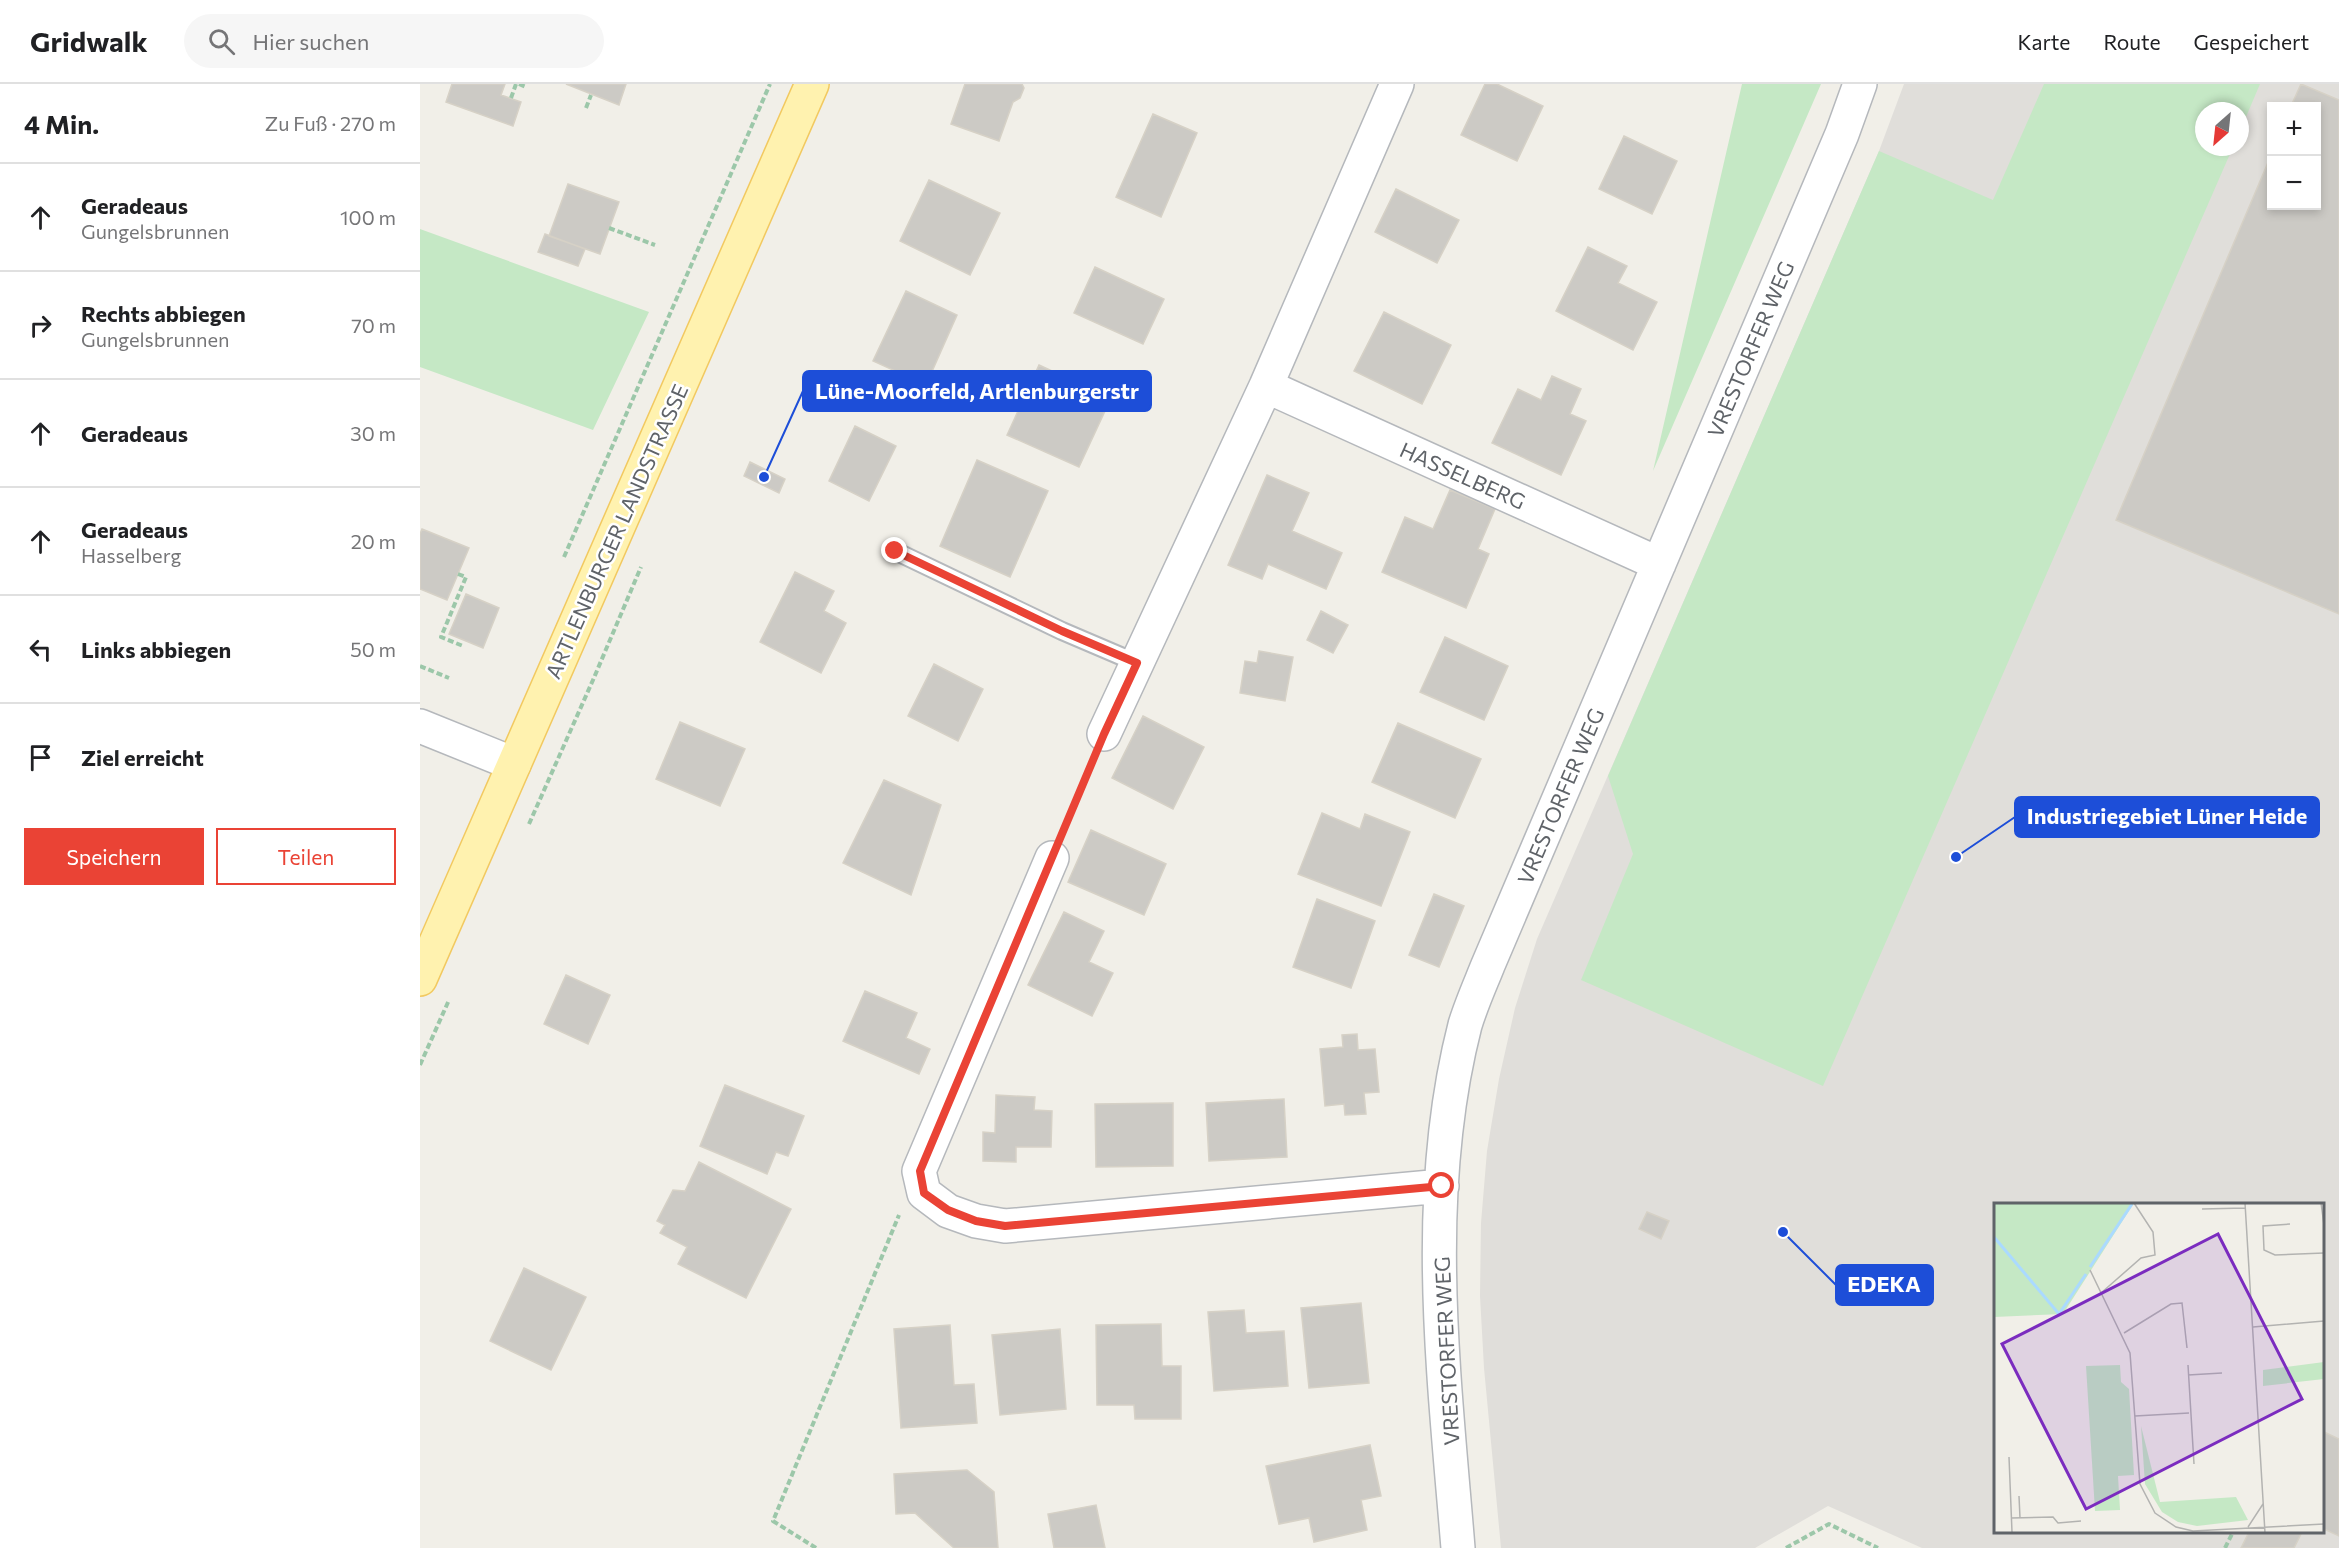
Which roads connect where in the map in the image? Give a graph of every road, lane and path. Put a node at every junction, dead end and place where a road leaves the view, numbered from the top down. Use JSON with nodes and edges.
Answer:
{"nodes":[{"id":1,"x":517,"y":84,"type":"edge"},
{"id":2,"x":770,"y":84,"type":"edge"},
{"id":3,"x":812,"y":84,"type":"edge"},
{"id":4,"x":1397,"y":84,"type":"edge"},
{"id":5,"x":1860,"y":84,"type":"edge"},
{"id":6,"x":526,"y":87,"type":"dead end"},
{"id":7,"x":591,"y":95,"type":"dead end"},
{"id":8,"x":511,"y":98,"type":"dead end"},
{"id":9,"x":586,"y":108,"type":"dead end"},
{"id":10,"x":609,"y":228,"type":"dead end"},
{"id":11,"x":654,"y":245,"type":"dead end"},
{"id":12,"x":1266,"y":386,"type":"junction"},
{"id":13,"x":895,"y":551,"type":"dead end"},
{"id":14,"x":1659,"y":564,"type":"junction"},
{"id":15,"x":561,"y":565,"type":"dead end"},
{"id":16,"x":458,"y":574,"type":"dead end"},
{"id":17,"x":463,"y":646,"type":"dead end"},
{"id":18,"x":1137,"y":663,"type":"junction"},
{"id":19,"x":420,"y":666,"type":"edge"},
{"id":20,"x":449,"y":678,"type":"dead end"},
{"id":21,"x":420,"y":726,"type":"edge"},
{"id":22,"x":1104,"y":734,"type":"joint"},
{"id":23,"x":514,"y":764,"type":"junction"},
{"id":24,"x":1052,"y":858,"type":"joint"},
{"id":25,"x":420,"y":979,"type":"edge"},
{"id":26,"x":1442,"y":1186,"type":"junction"},
{"id":27,"x":924,"y":1193,"type":"junction"},
{"id":28,"x":2232,"y":1533,"type":"edge"},
{"id":29,"x":816,"y":1548,"type":"edge"},
{"id":30,"x":1458,"y":1548,"type":"edge"},
{"id":31,"x":1786,"y":1548,"type":"edge"},
{"id":32,"x":1878,"y":1548,"type":"edge"},
{"id":33,"x":2225,"y":1548,"type":"edge"}],
"edges":[{"from":1,"to":6,"type":"path"},
{"from":1,"to":8,"type":"path"},
{"from":2,"to":15,"type":"path"},
{"from":3,"to":23,"type":"main road","name":"ARTLENBURGER LANDSTRASSE"},
{"from":4,"to":12,"type":"street"},
{"from":5,"to":14,"type":"street","name":"VRESTORFER WEG"},
{"from":7,"to":9,"type":"path"},
{"from":10,"to":11,"type":"path"},
{"from":12,"to":14,"type":"street","name":"HASSELBERG"},
{"from":12,"to":18,"type":"street"},
{"from":13,"to":18,"type":"lane"},
{"from":14,"to":26,"type":"street","name":"VRESTORFER WEG"},
{"from":16,"to":17,"type":"path"},
{"from":18,"to":22,"type":"street"},
{"from":19,"to":20,"type":"path"},
{"from":21,"to":23,"type":"street"},
{"from":22,"to":24,"type":"path"},
{"from":23,"to":25,"type":"main road","name":"ARTLENBURGER LANDSTRASSE"},
{"from":24,"to":27,"type":"street"},
{"from":26,"to":27,"type":"street"},
{"from":26,"to":30,"type":"street","name":"VRESTORFER WEG"},
{"from":27,"to":29,"type":"path"},
{"from":28,"to":33,"type":"path"},
{"from":31,"to":32,"type":"path"}]}
